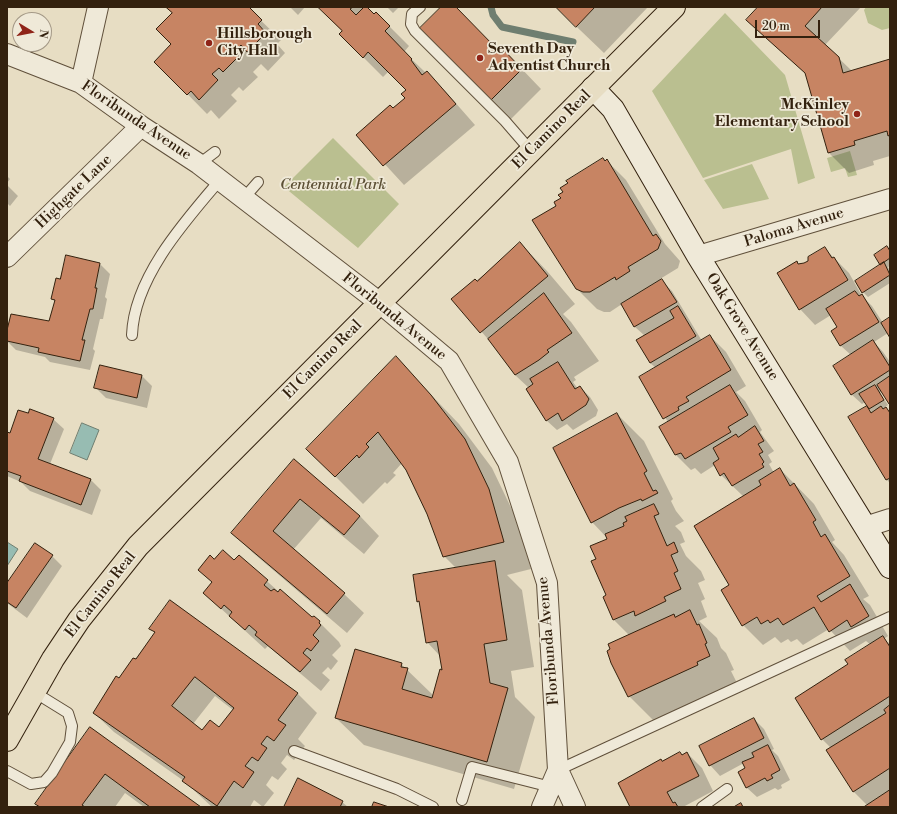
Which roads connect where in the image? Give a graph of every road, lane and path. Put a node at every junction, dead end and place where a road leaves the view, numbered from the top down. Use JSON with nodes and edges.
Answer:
{"nodes":[{"id":1,"x":98,"y":7,"type":"edge"},
{"id":2,"x":420,"y":7,"type":"edge"},
{"id":3,"x":674,"y":7,"type":"edge"},
{"id":4,"x":7,"y":54,"type":"edge"},
{"id":5,"x":81,"y":83,"type":"junction"},
{"id":6,"x":593,"y":88,"type":"junction"},
{"id":7,"x":141,"y":126,"type":"junction"},
{"id":8,"x":531,"y":151,"type":"junction"},
{"id":9,"x":220,"y":180,"type":"junction"},
{"id":10,"x":258,"y":182,"type":"dead end"},
{"id":11,"x":244,"y":198,"type":"junction"},
{"id":12,"x":890,"y":199,"type":"edge"},
{"id":13,"x":698,"y":256,"type":"junction"},
{"id":14,"x":7,"y":257,"type":"edge"},
{"id":15,"x":380,"y":303,"type":"junction"},
{"id":16,"x":132,"y":335,"type":"dead end"},
{"id":17,"x":890,"y":519,"type":"edge"},
{"id":18,"x":865,"y":527,"type":"junction"},
{"id":19,"x":890,"y":567,"type":"edge"},
{"id":20,"x":890,"y":617,"type":"edge"},
{"id":21,"x":34,"y":692,"type":"junction"},
{"id":22,"x":7,"y":740,"type":"edge"},
{"id":23,"x":294,"y":751,"type":"dead end"},
{"id":24,"x":7,"y":771,"type":"edge"},
{"id":25,"x":555,"y":778,"type":"junction"},
{"id":26,"x":727,"y":789,"type":"dead end"},
{"id":27,"x":462,"y":800,"type":"dead end"},
{"id":28,"x":433,"y":807,"type":"edge"},
{"id":29,"x":542,"y":807,"type":"edge"},
{"id":30,"x":575,"y":807,"type":"edge"},
{"id":31,"x":702,"y":807,"type":"edge"}],
"edges":[{"from":1,"to":5,"type":"street"},
{"from":2,"to":8,"type":"lane"},
{"from":3,"to":6,"type":"main road","name":"El Camino Real"},
{"from":4,"to":5,"type":"street","name":"Floribunda Avenue"},
{"from":5,"to":7,"type":"street","name":"Floribunda Avenue"},
{"from":6,"to":8,"type":"main road","name":"El Camino Real"},
{"from":6,"to":13,"type":"street","name":"Oak Grove Avenue"},
{"from":7,"to":9,"type":"street","name":"Floribunda Avenue"},
{"from":7,"to":14,"type":"street","name":"Highgate Lane"},
{"from":8,"to":15,"type":"main road","name":"El Camino Real"},
{"from":9,"to":11,"type":"street","name":"Floribunda Avenue"},
{"from":9,"to":16,"type":"lane"},
{"from":10,"to":11,"type":"lane"},
{"from":11,"to":15,"type":"street","name":"Floribunda Avenue"},
{"from":12,"to":13,"type":"street","name":"Paloma Avenue"},
{"from":13,"to":18,"type":"street","name":"Oak Grove Avenue"},
{"from":15,"to":21,"type":"main road","name":"El Camino Real"},
{"from":15,"to":25,"type":"street","name":"Floribunda Avenue"},
{"from":17,"to":18,"type":"street"},
{"from":18,"to":19,"type":"street","name":"Oak Grove Avenue"},
{"from":20,"to":25,"type":"lane"},
{"from":21,"to":22,"type":"main road","name":"El Camino Real"},
{"from":21,"to":24,"type":"lane"},
{"from":23,"to":28,"type":"lane"},
{"from":25,"to":27,"type":"lane"},
{"from":25,"to":29,"type":"street"},
{"from":25,"to":30,"type":"street","name":"Floribunda Avenue"},
{"from":26,"to":31,"type":"lane"}]}
